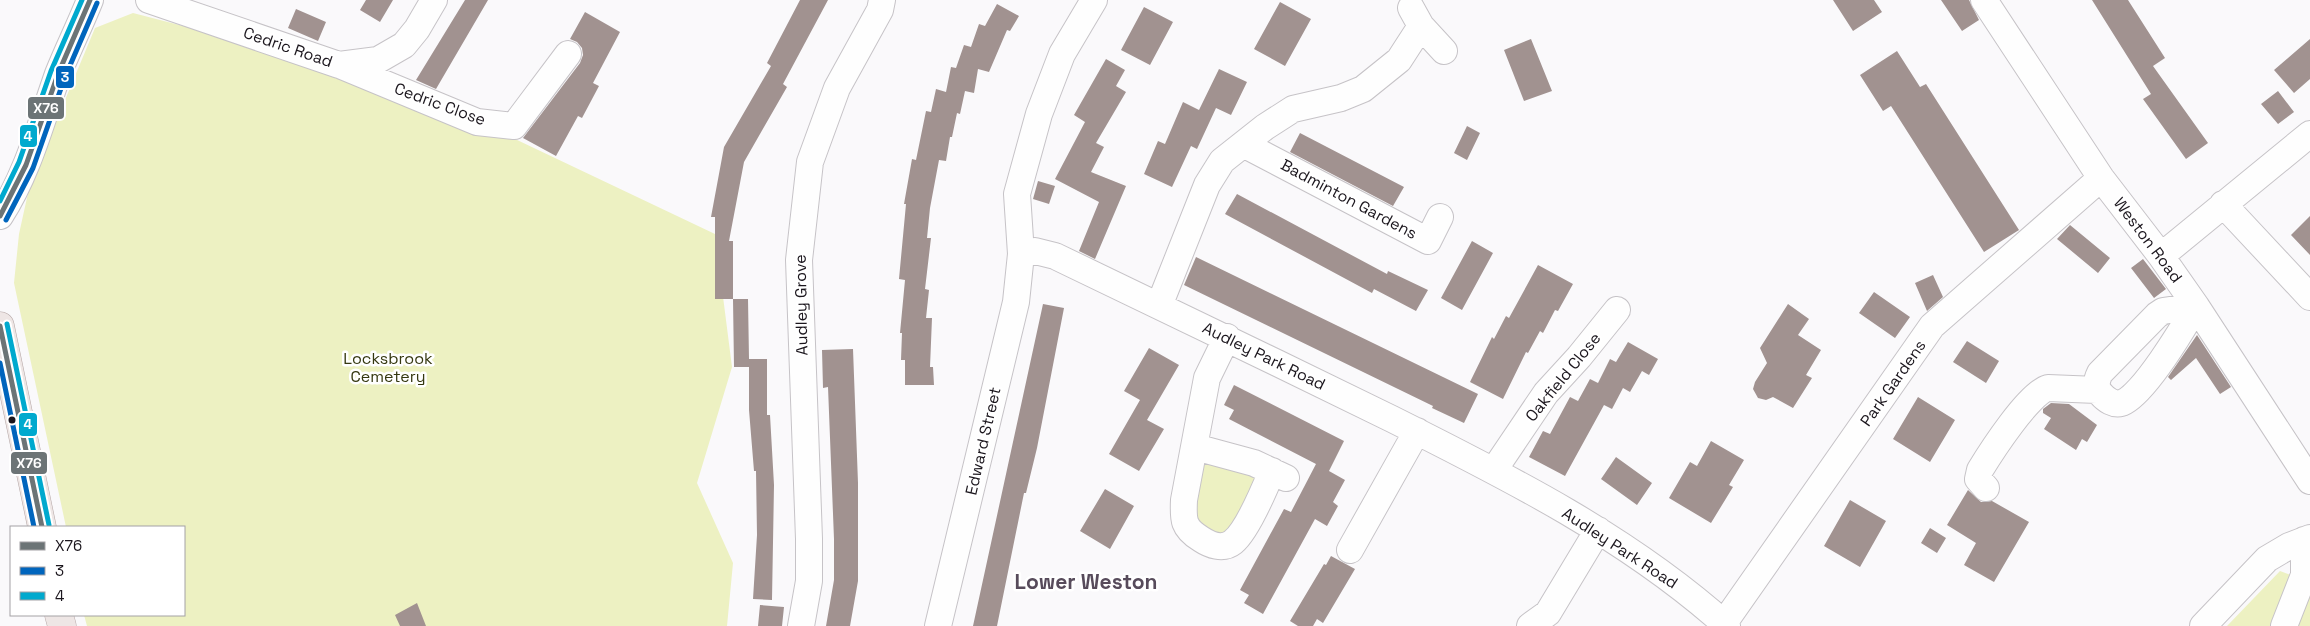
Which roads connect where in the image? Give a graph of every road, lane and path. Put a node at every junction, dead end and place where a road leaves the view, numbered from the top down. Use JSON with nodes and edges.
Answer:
{"nodes":[{"id":1,"x":90,"y":0,"type":"edge"},
{"id":2,"x":149,"y":0,"type":"edge"},
{"id":3,"x":434,"y":0,"type":"edge"},
{"id":4,"x":882,"y":0,"type":"edge"},
{"id":5,"x":1094,"y":0,"type":"edge"},
{"id":6,"x":1984,"y":0,"type":"edge"},
{"id":7,"x":1444,"y":51,"type":"dead end"},
{"id":8,"x":568,"y":54,"type":"dead end"},
{"id":9,"x":339,"y":65,"type":"junction"},
{"id":10,"x":2310,"y":134,"type":"edge"},
{"id":11,"x":1245,"y":145,"type":"junction"},
{"id":12,"x":2101,"y":178,"type":"junction"},
{"id":13,"x":2222,"y":204,"type":"junction"},
{"id":14,"x":0,"y":216,"type":"edge"},
{"id":15,"x":1440,"y":217,"type":"dead end"},
{"id":16,"x":1021,"y":254,"type":"junction"},
{"id":17,"x":2161,"y":256,"type":"junction"},
{"id":18,"x":2310,"y":297,"type":"edge"},
{"id":19,"x":1159,"y":306,"type":"junction"},
{"id":20,"x":2196,"y":306,"type":"junction"},
{"id":21,"x":1617,"y":312,"type":"dead end"},
{"id":22,"x":0,"y":326,"type":"edge"},
{"id":23,"x":1227,"y":337,"type":"junction"},
{"id":24,"x":2097,"y":390,"type":"junction"},
{"id":25,"x":1417,"y":432,"type":"junction"},
{"id":26,"x":1195,"y":447,"type":"junction"},
{"id":27,"x":1494,"y":470,"type":"junction"},
{"id":28,"x":2310,"y":481,"type":"edge"},
{"id":29,"x":1986,"y":488,"type":"dead end"},
{"id":30,"x":42,"y":526,"type":"edge"},
{"id":31,"x":1598,"y":530,"type":"junction"},
{"id":32,"x":2307,"y":539,"type":"edge"},
{"id":33,"x":1350,"y":550,"type":"dead end"},
{"id":34,"x":1725,"y":624,"type":"edge"},
{"id":35,"x":801,"y":626,"type":"edge"},
{"id":36,"x":938,"y":626,"type":"edge"},
{"id":37,"x":1530,"y":626,"type":"edge"},
{"id":38,"x":2203,"y":626,"type":"edge"},
{"id":39,"x":2284,"y":626,"type":"edge"}],
"edges":[{"from":1,"to":14,"type":"street"},
{"from":2,"to":9,"type":"street","name":"Cedric Road"},
{"from":3,"to":9,"type":"street","name":"Cedric Road"},
{"from":4,"to":35,"type":"street","name":"Audley Grove"},
{"from":5,"to":16,"type":"street"},
{"from":6,"to":12,"type":"street","name":"Weston Road"},
{"from":7,"to":11,"type":"street"},
{"from":8,"to":9,"type":"street","name":"Cedric Close"},
{"from":10,"to":13,"type":"street"},
{"from":11,"to":15,"type":"street","name":"Badminton Gardens"},
{"from":11,"to":19,"type":"street"},
{"from":12,"to":17,"type":"street","name":"Weston Road"},
{"from":12,"to":34,"type":"street","name":"Park Gardens"},
{"from":13,"to":17,"type":"street"},
{"from":13,"to":18,"type":"street"},
{"from":16,"to":19,"type":"street","name":"Audley Park Road"},
{"from":16,"to":36,"type":"street","name":"Edward Street"},
{"from":17,"to":20,"type":"street","name":"Weston Road"},
{"from":19,"to":23,"type":"street","name":"Audley Park Road"},
{"from":20,"to":24,"type":"street"},
{"from":20,"to":24,"type":"street"},
{"from":20,"to":28,"type":"street","name":"Weston Road"},
{"from":21,"to":27,"type":"street","name":"Oakfield Close"},
{"from":22,"to":30,"type":"main road"},
{"from":23,"to":25,"type":"street","name":"Audley Park Road"},
{"from":23,"to":26,"type":"street"},
{"from":24,"to":29,"type":"street"},
{"from":25,"to":27,"type":"street","name":"Audley Park Road"},
{"from":25,"to":33,"type":"street"},
{"from":26,"to":26,"type":"street"},
{"from":27,"to":31,"type":"street","name":"Audley Park Road"},
{"from":31,"to":34,"type":"street","name":"Audley Park Road"},
{"from":31,"to":37,"type":"street"},
{"from":32,"to":38,"type":"street"},
{"from":32,"to":39,"type":"street"}]}
